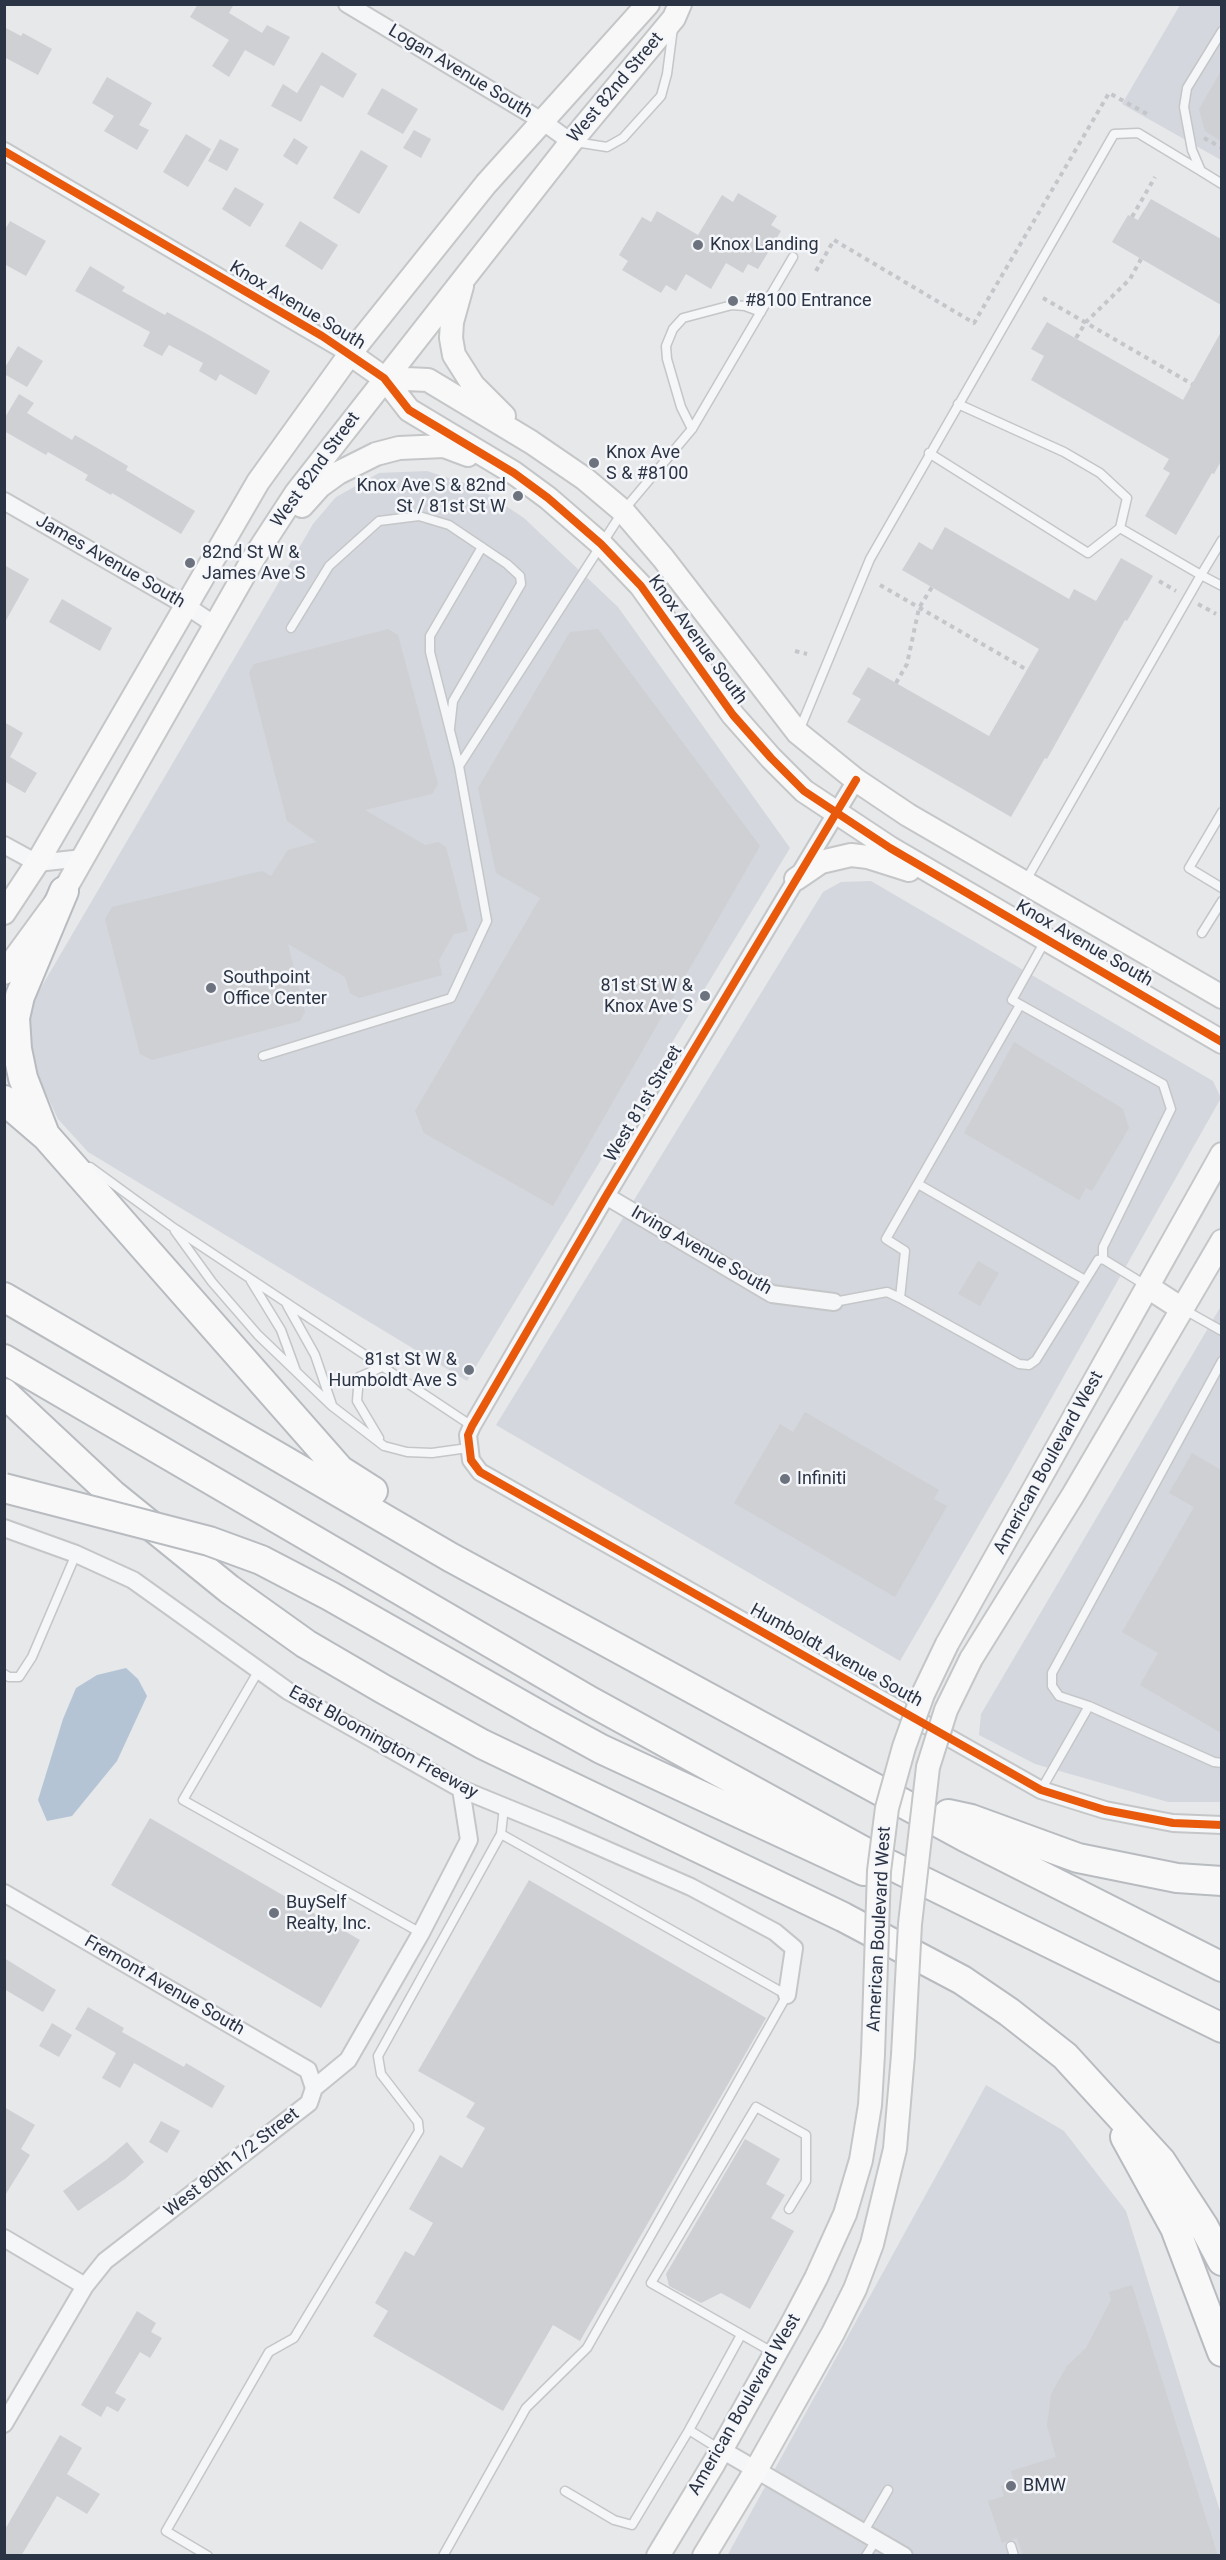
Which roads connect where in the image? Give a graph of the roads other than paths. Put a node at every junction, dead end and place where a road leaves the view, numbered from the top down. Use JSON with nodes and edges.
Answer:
{"nodes":[{"id":1,"x":347,"y":4,"type":"edge"},
{"id":2,"x":648,"y":4,"type":"edge"},
{"id":3,"x":370,"y":10,"type":"edge"},
{"id":4,"x":677,"y":11,"type":"edge"},
{"id":5,"x":1221,"y":31,"type":"edge"},
{"id":6,"x":542,"y":122,"type":"junction"},
{"id":7,"x":571,"y":142,"type":"junction"},
{"id":8,"x":4,"y":151,"type":"edge"},
{"id":9,"x":1201,"y":171,"type":"junction"},
{"id":10,"x":1221,"y":184,"type":"edge"},
{"id":11,"x":793,"y":257,"type":"dead end"},
{"id":12,"x":465,"y":276,"type":"junction"},
{"id":13,"x":761,"y":312,"type":"junction"},
{"id":14,"x":350,"y":354,"type":"junction"},
{"id":15,"x":384,"y":378,"type":"junction"},
{"id":16,"x":957,"y":404,"type":"junction"},
{"id":17,"x":692,"y":429,"type":"junction"},
{"id":18,"x":531,"y":442,"type":"junction"},
{"id":19,"x":929,"y":453,"type":"junction"},
{"id":20,"x":514,"y":473,"type":"junction"},
{"id":21,"x":4,"y":501,"type":"edge"},
{"id":22,"x":623,"y":511,"type":"junction"},
{"id":23,"x":1120,"y":528,"type":"junction"},
{"id":24,"x":1221,"y":540,"type":"edge"},
{"id":25,"x":601,"y":544,"type":"junction"},
{"id":26,"x":482,"y":547,"type":"junction"},
{"id":27,"x":253,"y":559,"type":"junction"},
{"id":28,"x":1201,"y":575,"type":"junction"},
{"id":29,"x":1221,"y":586,"type":"edge"},
{"id":30,"x":185,"y":605,"type":"junction"},
{"id":31,"x":215,"y":625,"type":"junction"},
{"id":32,"x":291,"y":628,"type":"dead end"},
{"id":33,"x":450,"y":728,"type":"junction"},
{"id":34,"x":798,"y":733,"type":"junction"},
{"id":35,"x":459,"y":766,"type":"junction"},
{"id":36,"x":856,"y":780,"type":"junction"},
{"id":37,"x":1221,"y":812,"type":"edge"},
{"id":38,"x":836,"y":813,"type":"junction"},
{"id":39,"x":4,"y":845,"type":"edge"},
{"id":40,"x":83,"y":858,"type":"junction"},
{"id":41,"x":37,"y":863,"type":"junction"},
{"id":42,"x":796,"y":879,"type":"junction"},
{"id":43,"x":949,"y":882,"type":"junction"},
{"id":44,"x":1024,"y":883,"type":"junction"},
{"id":45,"x":1221,"y":888,"type":"edge"},
{"id":46,"x":64,"y":891,"type":"junction"},
{"id":47,"x":1221,"y":900,"type":"edge"},
{"id":48,"x":6,"y":910,"type":"edge"},
{"id":49,"x":1202,"y":933,"type":"dead end"},
{"id":50,"x":1046,"y":939,"type":"junction"},
{"id":51,"x":4,"y":973,"type":"edge"},
{"id":52,"x":1221,"y":997,"type":"edge"},
{"id":53,"x":1020,"y":1005,"type":"junction"},
{"id":54,"x":1221,"y":1042,"type":"edge"},
{"id":55,"x":263,"y":1056,"type":"dead end"},
{"id":56,"x":4,"y":1100,"type":"edge"},
{"id":57,"x":46,"y":1136,"type":"junction"},
{"id":58,"x":1221,"y":1154,"type":"edge"},
{"id":59,"x":918,"y":1184,"type":"junction"},
{"id":60,"x":606,"y":1196,"type":"junction"},
{"id":61,"x":171,"y":1226,"type":"junction"},
{"id":62,"x":1221,"y":1241,"type":"edge"},
{"id":63,"x":1103,"y":1259,"type":"junction"},
{"id":64,"x":249,"y":1277,"type":"junction"},
{"id":65,"x":1085,"y":1280,"type":"junction"},
{"id":66,"x":1148,"y":1287,"type":"junction"},
{"id":67,"x":4,"y":1297,"type":"edge"},
{"id":68,"x":900,"y":1298,"type":"junction"},
{"id":69,"x":285,"y":1302,"type":"junction"},
{"id":70,"x":834,"y":1302,"type":"joint"},
{"id":71,"x":1182,"y":1309,"type":"junction"},
{"id":72,"x":1221,"y":1331,"type":"edge"},
{"id":73,"x":4,"y":1359,"type":"edge"},
{"id":74,"x":1221,"y":1361,"type":"edge"},
{"id":75,"x":382,"y":1367,"type":"junction"},
{"id":76,"x":297,"y":1374,"type":"junction"},
{"id":77,"x":4,"y":1393,"type":"edge"},
{"id":78,"x":332,"y":1406,"type":"junction"},
{"id":79,"x":472,"y":1426,"type":"junction"},
{"id":80,"x":384,"y":1446,"type":"junction"},
{"id":81,"x":468,"y":1448,"type":"junction"},
{"id":82,"x":4,"y":1488,"type":"edge"},
{"id":83,"x":4,"y":1528,"type":"edge"},
{"id":84,"x":76,"y":1554,"type":"junction"},
{"id":85,"x":615,"y":1646,"type":"junction"},
{"id":86,"x":258,"y":1670,"type":"junction"},
{"id":87,"x":4,"y":1674,"type":"edge"},
{"id":88,"x":1089,"y":1707,"type":"junction"},
{"id":89,"x":1221,"y":1763,"type":"edge"},
{"id":90,"x":461,"y":1789,"type":"junction"},
{"id":91,"x":1041,"y":1790,"type":"junction"},
{"id":92,"x":908,"y":1806,"type":"junction"},
{"id":93,"x":504,"y":1807,"type":"junction"},
{"id":94,"x":1221,"y":1825,"type":"edge"},
{"id":95,"x":501,"y":1834,"type":"junction"},
{"id":96,"x":1221,"y":1881,"type":"edge"},
{"id":97,"x":4,"y":1893,"type":"edge"},
{"id":98,"x":1022,"y":1930,"type":"junction"},
{"id":99,"x":421,"y":1933,"type":"junction"},
{"id":100,"x":1221,"y":1967,"type":"edge"},
{"id":101,"x":787,"y":1995,"type":"junction"},
{"id":102,"x":1221,"y":2028,"type":"edge"},
{"id":103,"x":1065,"y":2056,"type":"junction"},
{"id":104,"x":314,"y":2088,"type":"junction"},
{"id":105,"x":789,"y":2209,"type":"dead end"},
{"id":106,"x":4,"y":2238,"type":"edge"},
{"id":107,"x":1221,"y":2261,"type":"edge"},
{"id":108,"x":86,"y":2286,"type":"junction"},
{"id":109,"x":741,"y":2335,"type":"junction"},
{"id":110,"x":1221,"y":2352,"type":"edge"},
{"id":111,"x":775,"y":2354,"type":"junction"},
{"id":112,"x":4,"y":2424,"type":"edge"},
{"id":113,"x":689,"y":2430,"type":"junction"},
{"id":114,"x":722,"y":2450,"type":"junction"},
{"id":115,"x":756,"y":2470,"type":"junction"},
{"id":116,"x":888,"y":2490,"type":"dead end"},
{"id":117,"x":565,"y":2491,"type":"dead end"},
{"id":118,"x":869,"y":2536,"type":"junction"},
{"id":119,"x":1011,"y":2546,"type":"dead end"},
{"id":120,"x":208,"y":2556,"type":"edge"},
{"id":121,"x":443,"y":2556,"type":"edge"},
{"id":122,"x":658,"y":2556,"type":"edge"},
{"id":123,"x":704,"y":2556,"type":"edge"},
{"id":124,"x":866,"y":2556,"type":"edge"},
{"id":125,"x":903,"y":2556,"type":"edge"},
{"id":126,"x":1014,"y":2556,"type":"edge"}],
"edges":[{"from":1,"to":3,"type":"street","name":"Logan Avenue South"},
{"from":2,"to":6,"type":"street","name":"West 82nd Street"},
{"from":3,"to":6,"type":"street","name":"Logan Avenue South"},
{"from":4,"to":7,"type":"street","name":"West 82nd Street"},
{"from":4,"to":7,"type":"lane"},
{"from":5,"to":9,"type":"lane"},
{"from":6,"to":7,"type":"street","name":"Logan Avenue South"},
{"from":6,"to":14,"type":"street","name":"West 82nd Street"},
{"from":7,"to":12,"type":"street","name":"West 82nd Street"},
{"from":8,"to":14,"type":"street","name":"Knox Avenue South"},
{"from":9,"to":10,"type":"lane"},
{"from":9,"to":16,"type":"lane"},
{"from":11,"to":13,"type":"lane"},
{"from":12,"to":15,"type":"street","name":"West 82nd Street"},
{"from":12,"to":18,"type":"street"},
{"from":13,"to":17,"type":"lane"},
{"from":13,"to":17,"type":"lane"},
{"from":14,"to":15,"type":"street","name":"Knox Avenue South"},
{"from":14,"to":30,"type":"street","name":"West 82nd Street"},
{"from":15,"to":18,"type":"street","name":"Knox Avenue South"},
{"from":15,"to":20,"type":"street","name":"Knox Avenue South"},
{"from":15,"to":27,"type":"street","name":"West 82nd Street"},
{"from":16,"to":19,"type":"lane"},
{"from":16,"to":23,"type":"lane"},
{"from":17,"to":22,"type":"lane"},
{"from":18,"to":22,"type":"street","name":"Knox Avenue South"},
{"from":19,"to":23,"type":"lane"},
{"from":19,"to":34,"type":"lane"},
{"from":20,"to":25,"type":"street","name":"Knox Avenue South"},
{"from":20,"to":27,"type":"street"},
{"from":21,"to":30,"type":"street","name":"James Avenue South"},
{"from":22,"to":25,"type":"lane"},
{"from":22,"to":34,"type":"street","name":"Knox Avenue South"},
{"from":23,"to":28,"type":"lane"},
{"from":24,"to":28,"type":"lane"},
{"from":25,"to":35,"type":"lane"},
{"from":25,"to":38,"type":"street","name":"Knox Avenue South"},
{"from":26,"to":32,"type":"lane"},
{"from":26,"to":33,"type":"lane"},
{"from":26,"to":33,"type":"lane"},
{"from":27,"to":31,"type":"street","name":"West 82nd Street"},
{"from":28,"to":29,"type":"lane"},
{"from":28,"to":44,"type":"lane"},
{"from":30,"to":31,"type":"street","name":"James Avenue South"},
{"from":30,"to":41,"type":"street","name":"West 82nd Street"},
{"from":31,"to":40,"type":"street","name":"West 82nd Street"},
{"from":33,"to":35,"type":"lane"},
{"from":34,"to":36,"type":"street","name":"Knox Avenue South"},
{"from":35,"to":55,"type":"lane"},
{"from":36,"to":38,"type":"street","name":"West 81st Street"},
{"from":36,"to":44,"type":"street","name":"Knox Avenue South"},
{"from":37,"to":45,"type":"lane"},
{"from":38,"to":42,"type":"street","name":"West 81st Street"},
{"from":38,"to":43,"type":"street","name":"Knox Avenue South"},
{"from":39,"to":41,"type":"street"},
{"from":40,"to":41,"type":"street"},
{"from":40,"to":46,"type":"street","name":"West 82nd Street"},
{"from":41,"to":48,"type":"street","name":"West 82nd Street"},
{"from":42,"to":43,"type":"street"},
{"from":42,"to":60,"type":"street","name":"West 81st Street"},
{"from":43,"to":50,"type":"street","name":"Knox Avenue South"},
{"from":44,"to":52,"type":"street","name":"Knox Avenue South"},
{"from":46,"to":51,"type":"street","name":"West 82nd Street"},
{"from":46,"to":57,"type":"highway"},
{"from":47,"to":49,"type":"lane"},
{"from":50,"to":53,"type":"lane"},
{"from":50,"to":54,"type":"street","name":"Knox Avenue South"},
{"from":53,"to":59,"type":"lane"},
{"from":53,"to":63,"type":"lane"},
{"from":56,"to":57,"type":"highway"},
{"from":57,"to":61,"type":"lane"},
{"from":57,"to":85,"type":"highway"},
{"from":58,"to":66,"type":"street","name":"American Boulevard West"},
{"from":59,"to":65,"type":"lane"},
{"from":59,"to":68,"type":"lane"},
{"from":60,"to":70,"type":"street","name":"Irving Avenue South"},
{"from":60,"to":79,"type":"street","name":"West 81st Street"},
{"from":61,"to":64,"type":"lane"},
{"from":61,"to":76,"type":"lane"},
{"from":62,"to":71,"type":"street","name":"American Boulevard West"},
{"from":63,"to":65,"type":"lane"},
{"from":63,"to":66,"type":"lane"},
{"from":64,"to":69,"type":"lane"},
{"from":64,"to":76,"type":"lane"},
{"from":65,"to":68,"type":"lane"},
{"from":66,"to":71,"type":"street"},
{"from":66,"to":111,"type":"street","name":"American Boulevard West","bridge":true},
{"from":67,"to":85,"type":"highway"},
{"from":68,"to":70,"type":"lane"},
{"from":69,"to":75,"type":"lane"},
{"from":69,"to":78,"type":"lane"},
{"from":71,"to":72,"type":"lane"},
{"from":71,"to":115,"type":"street","name":"American Boulevard West","bridge":true},
{"from":73,"to":98,"type":"highway"},
{"from":74,"to":88,"type":"lane"},
{"from":75,"to":79,"type":"lane"},
{"from":75,"to":80,"type":"lane"},
{"from":76,"to":78,"type":"lane"},
{"from":77,"to":103,"type":"highway"},
{"from":78,"to":80,"type":"lane"},
{"from":79,"to":81,"type":"street","name":"West 81st Street"},
{"from":80,"to":81,"type":"lane"},
{"from":81,"to":91,"type":"street","name":"Humboldt Avenue South"},
{"from":82,"to":98,"type":"highway","bridge":true},
{"from":83,"to":84,"type":"street","name":"East Bloomington Freeway"},
{"from":84,"to":86,"type":"street","name":"East Bloomington Freeway"},
{"from":84,"to":87,"type":"lane"},
{"from":85,"to":92,"type":"highway"},
{"from":86,"to":90,"type":"street","name":"East Bloomington Freeway"},
{"from":86,"to":99,"type":"lane"},
{"from":88,"to":89,"type":"lane"},
{"from":88,"to":91,"type":"lane"},
{"from":90,"to":93,"type":"street","name":"East Bloomington Freeway"},
{"from":90,"to":99,"type":"street","name":"West 80th 1/2 Street"},
{"from":91,"to":94,"type":"street","name":"Humboldt Avenue South"},
{"from":92,"to":96,"type":"highway"},
{"from":92,"to":100,"type":"highway"},
{"from":93,"to":95,"type":"lane"},
{"from":93,"to":101,"type":"street","name":"East Bloomington Freeway"},
{"from":95,"to":101,"type":"lane"},
{"from":95,"to":120,"type":"lane"},
{"from":97,"to":104,"type":"street","name":"Fremont Avenue South"},
{"from":98,"to":102,"type":"highway"},
{"from":99,"to":104,"type":"street","name":"West 80th 1/2 Street"},
{"from":101,"to":121,"type":"lane"},
{"from":103,"to":107,"type":"highway"},
{"from":103,"to":110,"type":"highway"},
{"from":104,"to":108,"type":"street","name":"West 80th 1/2 Street"},
{"from":105,"to":109,"type":"lane"},
{"from":106,"to":108,"type":"street"},
{"from":108,"to":112,"type":"street","name":"West 80th 1/2 Street"},
{"from":109,"to":111,"type":"lane"},
{"from":109,"to":113,"type":"lane"},
{"from":111,"to":114,"type":"street","name":"American Boulevard West"},
{"from":113,"to":114,"type":"lane"},
{"from":113,"to":117,"type":"lane"},
{"from":114,"to":115,"type":"street"},
{"from":114,"to":122,"type":"street","name":"American Boulevard West"},
{"from":115,"to":118,"type":"street"},
{"from":115,"to":123,"type":"street","name":"American Boulevard West"},
{"from":116,"to":118,"type":"lane"},
{"from":118,"to":124,"type":"lane"},
{"from":118,"to":125,"type":"street"},
{"from":119,"to":126,"type":"lane"}]}
